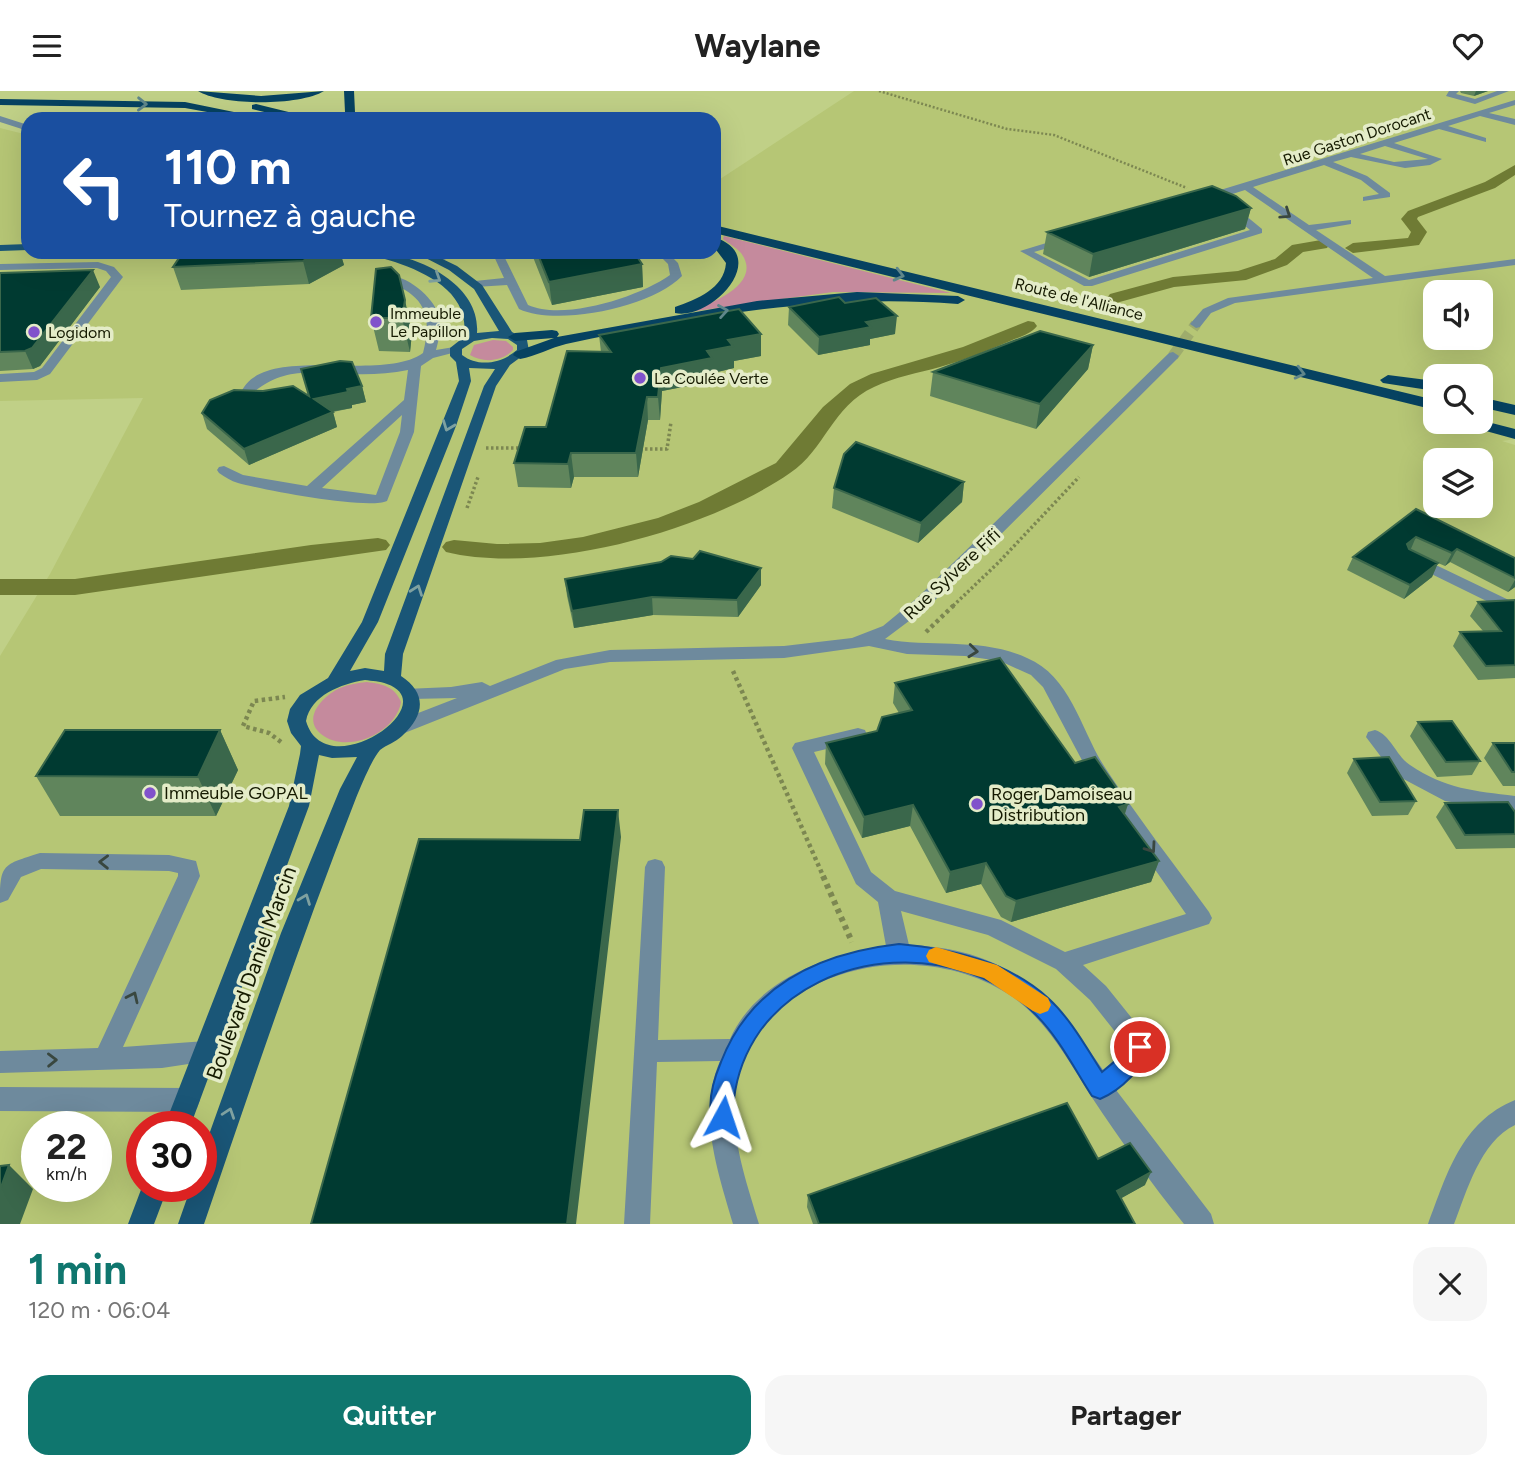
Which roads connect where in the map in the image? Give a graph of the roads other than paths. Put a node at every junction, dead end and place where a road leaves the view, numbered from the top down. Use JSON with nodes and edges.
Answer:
{"nodes":[{"id":1,"x":195,"y":91,"type":"edge"},
{"id":2,"x":204,"y":91,"type":"edge"},
{"id":3,"x":319,"y":91,"type":"edge"},
{"id":4,"x":349,"y":91,"type":"edge"},
{"id":5,"x":1455,"y":91,"type":"edge"},
{"id":6,"x":1505,"y":91,"type":"edge"},
{"id":7,"x":168,"y":94,"type":"dead end"},
{"id":8,"x":0,"y":102,"type":"edge"},
{"id":9,"x":1512,"y":104,"type":"edge"},
{"id":10,"x":225,"y":112,"type":"edge"},
{"id":11,"x":238,"y":112,"type":"edge"},
{"id":12,"x":278,"y":112,"type":"edge"},
{"id":13,"x":350,"y":112,"type":"edge"},
{"id":14,"x":1480,"y":113,"type":"junction"},
{"id":15,"x":0,"y":119,"type":"edge"},
{"id":16,"x":1515,"y":122,"type":"edge"},
{"id":17,"x":21,"y":126,"type":"edge"},
{"id":18,"x":1439,"y":126,"type":"junction"},
{"id":19,"x":1398,"y":139,"type":"junction"},
{"id":20,"x":1483,"y":140,"type":"dead end"},
{"id":21,"x":1386,"y":143,"type":"junction"},
{"id":22,"x":1352,"y":154,"type":"junction"},
{"id":23,"x":1449,"y":156,"type":"dead end"},
{"id":24,"x":1325,"y":162,"type":"junction"},
{"id":25,"x":1248,"y":188,"type":"junction"},
{"id":26,"x":1216,"y":196,"type":"junction"},
{"id":27,"x":1366,"y":199,"type":"dead end"},
{"id":28,"x":721,"y":219,"type":"edge"},
{"id":29,"x":1348,"y":222,"type":"dead end"},
{"id":30,"x":1306,"y":228,"type":"junction"},
{"id":31,"x":721,"y":231,"type":"edge"},
{"id":32,"x":21,"y":239,"type":"edge"},
{"id":33,"x":0,"y":240,"type":"edge"},
{"id":34,"x":21,"y":247,"type":"edge"},
{"id":35,"x":721,"y":247,"type":"edge"},
{"id":36,"x":0,"y":248,"type":"edge"},
{"id":37,"x":395,"y":259,"type":"edge"},
{"id":38,"x":434,"y":259,"type":"edge"},
{"id":39,"x":500,"y":259,"type":"edge"},
{"id":40,"x":669,"y":259,"type":"edge"},
{"id":41,"x":1515,"y":262,"type":"edge"},
{"id":42,"x":0,"y":267,"type":"edge"},
{"id":43,"x":385,"y":277,"type":"edge"},
{"id":44,"x":1382,"y":279,"type":"junction"},
{"id":45,"x":509,"y":281,"type":"junction"},
{"id":46,"x":475,"y":284,"type":"junction"},
{"id":47,"x":1196,"y":324,"type":"tunnel mouth"},
{"id":48,"x":1135,"y":333,"type":"junction"},
{"id":49,"x":511,"y":336,"type":"junction"},
{"id":50,"x":470,"y":338,"type":"junction"},
{"id":51,"x":429,"y":355,"type":"junction"},
{"id":52,"x":1174,"y":356,"type":"tunnel mouth"},
{"id":53,"x":458,"y":357,"type":"junction"},
{"id":54,"x":512,"y":359,"type":"junction"},
{"id":55,"x":415,"y":365,"type":"junction"},
{"id":56,"x":0,"y":377,"type":"edge"},
{"id":57,"x":1381,"y":385,"type":"junction"},
{"id":58,"x":1423,"y":387,"type":"edge"},
{"id":59,"x":1493,"y":398,"type":"edge"},
{"id":60,"x":258,"y":399,"type":"edge"},
{"id":61,"x":408,"y":403,"type":"junction"},
{"id":62,"x":1423,"y":403,"type":"edge"},
{"id":63,"x":1515,"y":403,"type":"edge"},
{"id":64,"x":1493,"y":405,"type":"edge"},
{"id":65,"x":1515,"y":410,"type":"edge"},
{"id":66,"x":1493,"y":420,"type":"edge"},
{"id":67,"x":1515,"y":425,"type":"edge"},
{"id":68,"x":1493,"y":428,"type":"edge"},
{"id":69,"x":1515,"y":434,"type":"edge"},
{"id":70,"x":224,"y":470,"type":"dead end"},
{"id":71,"x":310,"y":491,"type":"junction"},
{"id":72,"x":1411,"y":558,"type":"edge"},
{"id":73,"x":1515,"y":610,"type":"edge"},
{"id":74,"x":869,"y":640,"type":"junction"},
{"id":75,"x":392,"y":677,"type":"junction"},
{"id":76,"x":336,"y":680,"type":"junction"},
{"id":77,"x":503,"y":685,"type":"junction"},
{"id":78,"x":411,"y":693,"type":"junction"},
{"id":79,"x":402,"y":727,"type":"junction"},
{"id":80,"x":858,"y":735,"type":"edge"},
{"id":81,"x":1375,"y":737,"type":"dead end"},
{"id":82,"x":310,"y":744,"type":"junction"},
{"id":83,"x":373,"y":746,"type":"junction"},
{"id":84,"x":1515,"y":804,"type":"edge"},
{"id":85,"x":655,"y":867,"type":"dead end"},
{"id":86,"x":0,"y":894,"type":"edge"},
{"id":87,"x":888,"y":898,"type":"junction"},
{"id":88,"x":899,"y":953,"type":"junction"},
{"id":89,"x":1064,"y":962,"type":"junction"},
{"id":90,"x":736,"y":1050,"type":"junction"},
{"id":91,"x":645,"y":1051,"type":"junction"},
{"id":92,"x":206,"y":1052,"type":"junction"},
{"id":93,"x":105,"y":1059,"type":"junction"},
{"id":94,"x":0,"y":1062,"type":"edge"},
{"id":95,"x":1100,"y":1088,"type":"junction"},
{"id":96,"x":0,"y":1099,"type":"edge"},
{"id":97,"x":188,"y":1100,"type":"junction"},
{"id":98,"x":184,"y":1111,"type":"edge"},
{"id":99,"x":1515,"y":1112,"type":"edge"},
{"id":100,"x":149,"y":1202,"type":"edge"},
{"id":101,"x":141,"y":1224,"type":"edge"},
{"id":102,"x":191,"y":1224,"type":"edge"},
{"id":103,"x":636,"y":1224,"type":"edge"},
{"id":104,"x":746,"y":1224,"type":"edge"},
{"id":105,"x":1201,"y":1224,"type":"edge"},
{"id":106,"x":1441,"y":1224,"type":"edge"}],
"edges":[{"from":1,"to":12,"type":"highway"},
{"from":2,"to":3,"type":"highway"},
{"from":4,"to":13,"type":"highway"},
{"from":5,"to":6,"type":"street"},
{"from":7,"to":11,"type":"highway"},
{"from":8,"to":10,"type":"highway","one_way":true},
{"from":9,"to":14,"type":"street","name":"Rue Gaston Dorocant"},
{"from":14,"to":16,"type":"street"},
{"from":14,"to":18,"type":"street","name":"Rue Gaston Dorocant"},
{"from":15,"to":17,"type":"street"},
{"from":18,"to":19,"type":"street","name":"Rue Gaston Dorocant"},
{"from":18,"to":20,"type":"street"},
{"from":19,"to":21,"type":"street","name":"Rue Gaston Dorocant"},
{"from":19,"to":23,"type":"street"},
{"from":21,"to":22,"type":"street","name":"Rue Gaston Dorocant"},
{"from":21,"to":22,"type":"street"},
{"from":22,"to":24,"type":"street","name":"Rue Gaston Dorocant"},
{"from":24,"to":25,"type":"street","name":"Rue Gaston Dorocant"},
{"from":24,"to":27,"type":"street"},
{"from":25,"to":26,"type":"street","name":"Rue Gaston Dorocant"},
{"from":25,"to":30,"type":"street","one_way":true},
{"from":26,"to":26,"type":"street","name":"Rue Gaston Dorocant"},
{"from":28,"to":57,"type":"highway","name":"Route de l'Alliance"},
{"from":29,"to":30,"type":"street"},
{"from":30,"to":44,"type":"street"},
{"from":31,"to":48,"type":"highway","name":"Route de l'Alliance","one_way":true},
{"from":32,"to":33,"type":"main road"},
{"from":34,"to":36,"type":"main road"},
{"from":35,"to":49,"type":"highway"},
{"from":37,"to":50,"type":"main road","one_way":true},
{"from":38,"to":46,"type":"main road"},
{"from":39,"to":45,"type":"street"},
{"from":40,"to":45,"type":"street"},
{"from":41,"to":44,"type":"street"},
{"from":42,"to":56,"type":"street"},
{"from":43,"to":51,"type":"street"},
{"from":44,"to":47,"type":"street"},
{"from":45,"to":46,"type":"street"},
{"from":46,"to":49,"type":"main road"},
{"from":54,"to":48,"type":"highway","one_way":true},
{"from":48,"to":57,"type":"highway","name":"Route de l'Alliance","one_way":true},
{"from":49,"to":50,"type":"main road"},
{"from":49,"to":54,"type":"main road"},
{"from":50,"to":53,"type":"main road"},
{"from":51,"to":53,"type":"street"},
{"from":51,"to":55,"type":"street"},
{"from":52,"to":74,"type":"street","name":"Rue Sylvere Fifi"},
{"from":53,"to":54,"type":"main road"},
{"from":53,"to":76,"type":"main road","one_way":true},
{"from":75,"to":54,"type":"main road","one_way":true},
{"from":55,"to":60,"type":"street"},
{"from":55,"to":61,"type":"street"},
{"from":57,"to":58,"type":"highway","name":"Route de l'Alliance"},
{"from":57,"to":62,"type":"highway"},
{"from":59,"to":63,"type":"highway"},
{"from":61,"to":71,"type":"street"},
{"from":61,"to":71,"type":"street"},
{"from":64,"to":65,"type":"highway"},
{"from":66,"to":67,"type":"highway"},
{"from":68,"to":69,"type":"highway"},
{"from":70,"to":71,"type":"street"},
{"from":72,"to":73,"type":"street"},
{"from":74,"to":77,"type":"street","name":"Rue Sylvere Fifi"},
{"from":74,"to":89,"type":"street","one_way":true},
{"from":75,"to":76,"type":"main road"},
{"from":75,"to":78,"type":"main road"},
{"from":76,"to":82,"type":"main road"},
{"from":77,"to":78,"type":"street","name":"Rue Sylvere Fifi"},
{"from":77,"to":79,"type":"street","name":"Rue Sylvere Fifi"},
{"from":78,"to":79,"type":"main road"},
{"from":79,"to":83,"type":"main road"},
{"from":80,"to":87,"type":"street"},
{"from":81,"to":84,"type":"street"},
{"from":82,"to":83,"type":"main road"},
{"from":82,"to":92,"type":"main road","name":"Boulevard Daniel Marcin"},
{"from":102,"to":83,"type":"main road","name":"Boulevard Daniel Marcin","one_way":true},
{"from":85,"to":91,"type":"street"},
{"from":93,"to":86,"type":"street","one_way":true},
{"from":87,"to":88,"type":"street"},
{"from":87,"to":89,"type":"street"},
{"from":88,"to":90,"type":"street"},
{"from":88,"to":95,"type":"street"},
{"from":89,"to":95,"type":"street"},
{"from":90,"to":91,"type":"street"},
{"from":90,"to":104,"type":"street"},
{"from":91,"to":103,"type":"street"},
{"from":92,"to":93,"type":"street"},
{"from":92,"to":97,"type":"main road","name":"Boulevard Daniel Marcin"},
{"from":94,"to":93,"type":"street","one_way":true},
{"from":95,"to":105,"type":"street"},
{"from":96,"to":97,"type":"street"},
{"from":97,"to":98,"type":"main road","name":"Boulevard Daniel Marcin"},
{"from":99,"to":106,"type":"street"},
{"from":100,"to":101,"type":"main road"}]}
